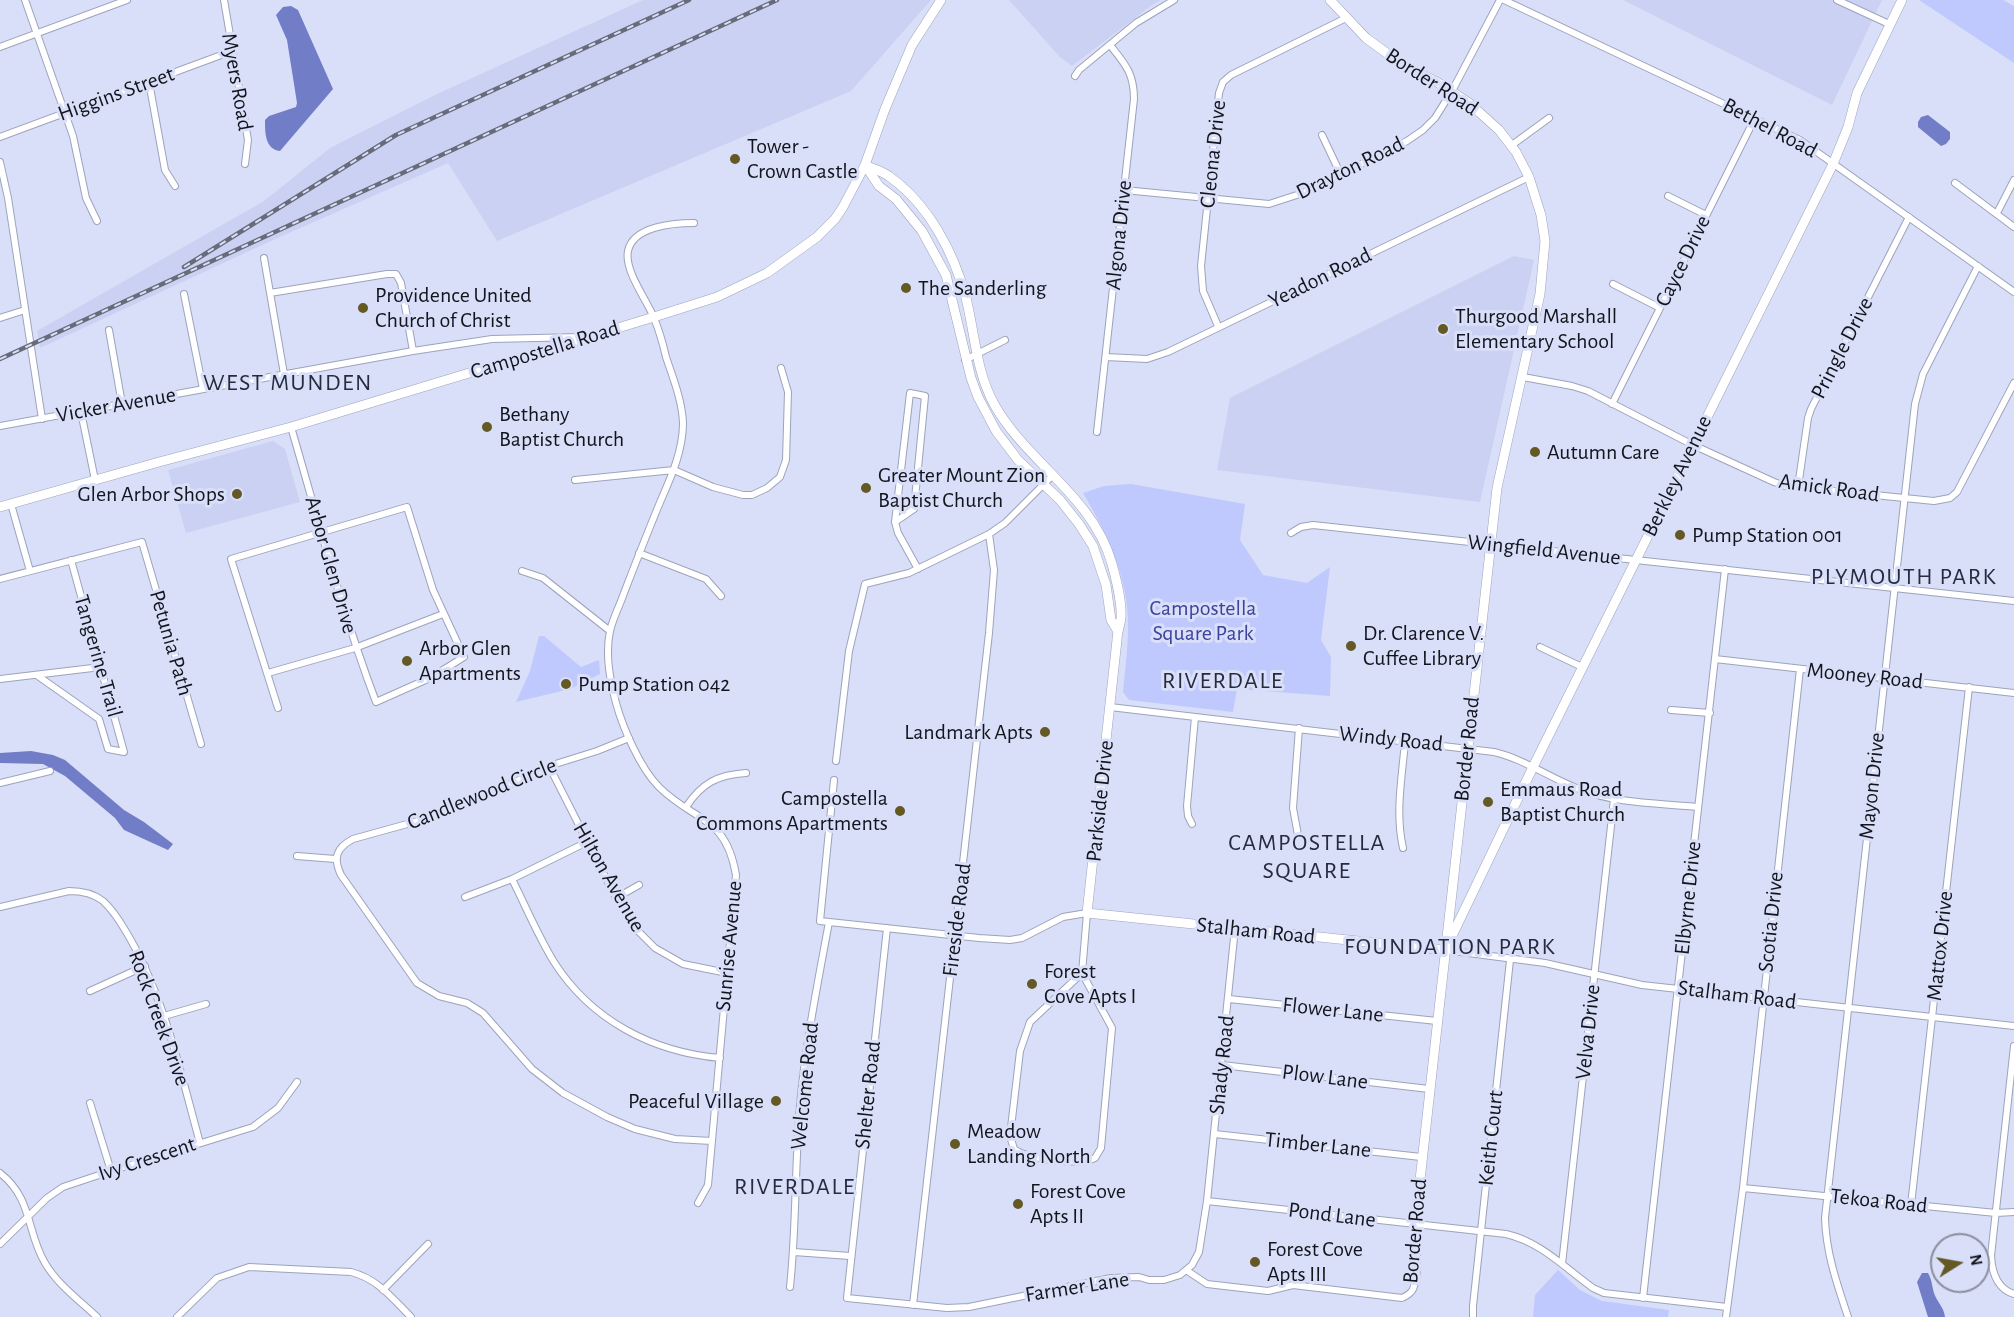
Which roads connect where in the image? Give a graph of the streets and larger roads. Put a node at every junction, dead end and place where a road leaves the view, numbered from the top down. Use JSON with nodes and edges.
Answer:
{"nodes":[{"id":1,"x":25,"y":0,"type":"edge"},
{"id":2,"x":127,"y":0,"type":"edge"},
{"id":3,"x":224,"y":0,"type":"edge"},
{"id":4,"x":941,"y":0,"type":"edge"},
{"id":5,"x":1174,"y":0,"type":"edge"},
{"id":6,"x":1330,"y":0,"type":"edge"},
{"id":7,"x":1500,"y":0,"type":"edge"},
{"id":8,"x":1504,"y":0,"type":"edge"},
{"id":9,"x":1837,"y":0,"type":"edge"},
{"id":10,"x":1902,"y":0,"type":"edge"},
{"id":11,"x":1346,"y":18,"type":"junction"},
{"id":12,"x":1889,"y":24,"type":"junction"},
{"id":13,"x":38,"y":33,"type":"junction"},
{"id":14,"x":1110,"y":45,"type":"junction"},
{"id":15,"x":0,"y":47,"type":"edge"},
{"id":16,"x":232,"y":51,"type":"junction"},
{"id":17,"x":1075,"y":76,"type":"dead end"},
{"id":18,"x":149,"y":82,"type":"junction"},
{"id":19,"x":1452,"y":91,"type":"junction"},
{"id":20,"x":66,"y":112,"type":"junction"},
{"id":21,"x":1549,"y":118,"type":"dead end"},
{"id":22,"x":1755,"y":118,"type":"junction"},
{"id":23,"x":1322,"y":135,"type":"dead end"},
{"id":24,"x":0,"y":137,"type":"edge"},
{"id":25,"x":1512,"y":146,"type":"junction"},
{"id":26,"x":0,"y":162,"type":"edge"},
{"id":27,"x":245,"y":164,"type":"dead end"},
{"id":28,"x":1833,"y":164,"type":"junction"},
{"id":29,"x":865,"y":165,"type":"junction"},
{"id":30,"x":1340,"y":173,"type":"junction"},
{"id":31,"x":1529,"y":177,"type":"junction"},
{"id":32,"x":2014,"y":180,"type":"edge"},
{"id":33,"x":1955,"y":183,"type":"dead end"},
{"id":34,"x":175,"y":186,"type":"dead end"},
{"id":35,"x":1124,"y":190,"type":"junction"},
{"id":36,"x":1668,"y":196,"type":"dead end"},
{"id":37,"x":1208,"y":199,"type":"junction"},
{"id":38,"x":1997,"y":213,"type":"junction"},
{"id":39,"x":1706,"y":215,"type":"junction"},
{"id":40,"x":1909,"y":217,"type":"junction"},
{"id":41,"x":97,"y":221,"type":"dead end"},
{"id":42,"x":694,"y":223,"type":"dead end"},
{"id":43,"x":2014,"y":227,"type":"edge"},
{"id":44,"x":264,"y":258,"type":"dead end"},
{"id":45,"x":1978,"y":266,"type":"junction"},
{"id":46,"x":1613,"y":284,"type":"dead end"},
{"id":47,"x":2014,"y":292,"type":"edge"},
{"id":48,"x":270,"y":293,"type":"junction"},
{"id":49,"x":184,"y":294,"type":"dead end"},
{"id":50,"x":1660,"y":308,"type":"junction"},
{"id":51,"x":25,"y":310,"type":"junction"},
{"id":52,"x":654,"y":317,"type":"junction"},
{"id":53,"x":0,"y":318,"type":"edge"},
{"id":54,"x":1218,"y":326,"type":"junction"},
{"id":55,"x":109,"y":330,"type":"dead end"},
{"id":56,"x":587,"y":337,"type":"junction"},
{"id":57,"x":1005,"y":340,"type":"dead end"},
{"id":58,"x":413,"y":351,"type":"junction"},
{"id":59,"x":976,"y":356,"type":"junction"},
{"id":60,"x":1106,"y":357,"type":"junction"},
{"id":61,"x":965,"y":360,"type":"junction"},
{"id":62,"x":781,"y":368,"type":"dead end"},
{"id":63,"x":284,"y":374,"type":"junction"},
{"id":64,"x":1523,"y":377,"type":"junction"},
{"id":65,"x":2014,"y":383,"type":"edge"},
{"id":66,"x":202,"y":389,"type":"junction"},
{"id":67,"x":122,"y":404,"type":"junction"},
{"id":68,"x":1612,"y":404,"type":"junction"},
{"id":69,"x":81,"y":412,"type":"junction"},
{"id":70,"x":42,"y":419,"type":"junction"},
{"id":71,"x":0,"y":426,"type":"edge"},
{"id":72,"x":291,"y":427,"type":"junction"},
{"id":73,"x":1097,"y":432,"type":"dead end"},
{"id":74,"x":1693,"y":445,"type":"junction"},
{"id":75,"x":674,"y":470,"type":"junction"},
{"id":76,"x":1053,"y":475,"type":"junction"},
{"id":77,"x":95,"y":480,"type":"junction"},
{"id":78,"x":575,"y":480,"type":"dead end"},
{"id":79,"x":1045,"y":485,"type":"junction"},
{"id":80,"x":1798,"y":486,"type":"junction"},
{"id":81,"x":1905,"y":498,"type":"junction"},
{"id":82,"x":11,"y":504,"type":"junction"},
{"id":83,"x":0,"y":507,"type":"edge"},
{"id":84,"x":896,"y":522,"type":"junction"},
{"id":85,"x":321,"y":532,"type":"junction"},
{"id":86,"x":1291,"y":533,"type":"dead end"},
{"id":87,"x":989,"y":534,"type":"junction"},
{"id":88,"x":1490,"y":544,"type":"junction"},
{"id":89,"x":639,"y":553,"type":"junction"},
{"id":90,"x":71,"y":560,"type":"junction"},
{"id":91,"x":1635,"y":560,"type":"junction"},
{"id":92,"x":918,"y":569,"type":"junction"},
{"id":93,"x":1725,"y":569,"type":"junction"},
{"id":94,"x":30,"y":571,"type":"junction"},
{"id":95,"x":522,"y":571,"type":"dead end"},
{"id":96,"x":0,"y":579,"type":"edge"},
{"id":97,"x":1894,"y":588,"type":"junction"},
{"id":98,"x":721,"y":596,"type":"dead end"},
{"id":99,"x":2014,"y":600,"type":"edge"},
{"id":100,"x":443,"y":614,"type":"junction"},
{"id":101,"x":1117,"y":630,"type":"junction"},
{"id":102,"x":610,"y":631,"type":"junction"},
{"id":103,"x":1540,"y":647,"type":"dead end"},
{"id":104,"x":355,"y":648,"type":"junction"},
{"id":105,"x":1715,"y":659,"type":"junction"},
{"id":106,"x":101,"y":667,"type":"junction"},
{"id":107,"x":1582,"y":668,"type":"junction"},
{"id":108,"x":1800,"y":669,"type":"junction"},
{"id":109,"x":268,"y":673,"type":"junction"},
{"id":110,"x":38,"y":676,"type":"junction"},
{"id":111,"x":1884,"y":678,"type":"junction"},
{"id":112,"x":0,"y":679,"type":"edge"},
{"id":113,"x":1969,"y":687,"type":"junction"},
{"id":114,"x":2014,"y":693,"type":"edge"},
{"id":115,"x":1110,"y":707,"type":"junction"},
{"id":116,"x":278,"y":708,"type":"dead end"},
{"id":117,"x":1671,"y":710,"type":"dead end"},
{"id":118,"x":1710,"y":713,"type":"junction"},
{"id":119,"x":1195,"y":717,"type":"junction"},
{"id":120,"x":1299,"y":728,"type":"junction"},
{"id":121,"x":629,"y":738,"type":"junction"},
{"id":122,"x":1405,"y":742,"type":"junction"},
{"id":123,"x":201,"y":744,"type":"dead end"},
{"id":124,"x":1468,"y":747,"type":"junction"},
{"id":125,"x":836,"y":761,"type":"dead end"},
{"id":126,"x":549,"y":766,"type":"junction"},
{"id":127,"x":1533,"y":767,"type":"junction"},
{"id":128,"x":50,"y":771,"type":"dead end"},
{"id":129,"x":746,"y":774,"type":"dead end"},
{"id":130,"x":834,"y":780,"type":"dead end"},
{"id":131,"x":0,"y":783,"type":"edge"},
{"id":132,"x":1614,"y":799,"type":"junction"},
{"id":133,"x":687,"y":807,"type":"junction"},
{"id":134,"x":1698,"y":807,"type":"junction"},
{"id":135,"x":1192,"y":824,"type":"dead end"},
{"id":136,"x":1298,"y":835,"type":"dead end"},
{"id":137,"x":587,"y":842,"type":"junction"},
{"id":138,"x":1403,"y":848,"type":"dead end"},
{"id":139,"x":297,"y":856,"type":"dead end"},
{"id":140,"x":335,"y":859,"type":"junction"},
{"id":141,"x":512,"y":879,"type":"junction"},
{"id":142,"x":639,"y":885,"type":"dead end"},
{"id":143,"x":1451,"y":895,"type":"junction"},
{"id":144,"x":465,"y":897,"type":"dead end"},
{"id":145,"x":616,"y":898,"type":"junction"},
{"id":146,"x":1468,"y":901,"type":"junction"},
{"id":147,"x":0,"y":907,"type":"edge"},
{"id":148,"x":1088,"y":913,"type":"junction"},
{"id":149,"x":829,"y":922,"type":"junction"},
{"id":150,"x":887,"y":928,"type":"junction"},
{"id":151,"x":1235,"y":928,"type":"junction"},
{"id":152,"x":956,"y":936,"type":"junction"},
{"id":153,"x":1445,"y":950,"type":"junction"},
{"id":154,"x":1510,"y":960,"type":"junction"},
{"id":155,"x":145,"y":966,"type":"junction"},
{"id":156,"x":1082,"y":973,"type":"junction"},
{"id":157,"x":727,"y":974,"type":"junction"},
{"id":158,"x":1594,"y":975,"type":"junction"},
{"id":159,"x":1679,"y":989,"type":"junction"},
{"id":160,"x":90,"y":991,"type":"dead end"},
{"id":161,"x":1229,"y":999,"type":"junction"},
{"id":162,"x":1763,"y":999,"type":"junction"},
{"id":163,"x":206,"y":1004,"type":"dead end"},
{"id":164,"x":1847,"y":1008,"type":"junction"},
{"id":165,"x":164,"y":1016,"type":"junction"},
{"id":166,"x":1932,"y":1017,"type":"junction"},
{"id":167,"x":1437,"y":1021,"type":"junction"},
{"id":168,"x":2014,"y":1026,"type":"edge"},
{"id":169,"x":2014,"y":1046,"type":"edge"},
{"id":170,"x":720,"y":1058,"type":"junction"},
{"id":171,"x":1222,"y":1065,"type":"junction"},
{"id":172,"x":297,"y":1083,"type":"dead end"},
{"id":173,"x":1429,"y":1089,"type":"junction"},
{"id":174,"x":90,"y":1103,"type":"dead end"},
{"id":175,"x":1215,"y":1134,"type":"junction"},
{"id":176,"x":712,"y":1142,"type":"junction"},
{"id":177,"x":200,"y":1143,"type":"junction"},
{"id":178,"x":1421,"y":1157,"type":"junction"},
{"id":179,"x":111,"y":1171,"type":"junction"},
{"id":180,"x":0,"y":1173,"type":"edge"},
{"id":181,"x":1743,"y":1188,"type":"junction"},
{"id":182,"x":1827,"y":1196,"type":"junction"},
{"id":183,"x":1207,"y":1201,"type":"junction"},
{"id":184,"x":698,"y":1203,"type":"dead end"},
{"id":185,"x":1911,"y":1205,"type":"junction"},
{"id":186,"x":2014,"y":1212,"type":"edge"},
{"id":187,"x":1996,"y":1213,"type":"junction"},
{"id":188,"x":29,"y":1218,"type":"junction"},
{"id":189,"x":1415,"y":1225,"type":"junction"},
{"id":190,"x":1480,"y":1232,"type":"junction"},
{"id":191,"x":0,"y":1244,"type":"edge"},
{"id":192,"x":428,"y":1244,"type":"dead end"},
{"id":193,"x":794,"y":1252,"type":"junction"},
{"id":194,"x":850,"y":1256,"type":"junction"},
{"id":195,"x":1562,"y":1264,"type":"junction"},
{"id":196,"x":1186,"y":1270,"type":"junction"},
{"id":197,"x":790,"y":1287,"type":"dead end"},
{"id":198,"x":383,"y":1290,"type":"junction"},
{"id":199,"x":2014,"y":1294,"type":"edge"},
{"id":200,"x":847,"y":1298,"type":"joint"},
{"id":201,"x":1643,"y":1299,"type":"junction"},
{"id":202,"x":913,"y":1305,"type":"junction"},
{"id":203,"x":1727,"y":1307,"type":"junction"},
{"id":204,"x":97,"y":1317,"type":"edge"},
{"id":205,"x":177,"y":1317,"type":"edge"},
{"id":206,"x":411,"y":1317,"type":"edge"},
{"id":207,"x":1473,"y":1317,"type":"edge"},
{"id":208,"x":1726,"y":1317,"type":"edge"},
{"id":209,"x":1848,"y":1317,"type":"edge"}],
"edges":[{"from":1,"to":13,"type":"street"},
{"from":2,"to":13,"type":"street"},
{"from":3,"to":16,"type":"street","name":"Myers Road"},
{"from":4,"to":29,"type":"street","name":"Campostella Road"},
{"from":5,"to":14,"type":"street"},
{"from":6,"to":11,"type":"street","name":"Border Road"},
{"from":7,"to":19,"type":"street","name":"Drayton Road"},
{"from":8,"to":22,"type":"street","name":"Bethel Road"},
{"from":9,"to":12,"type":"street"},
{"from":10,"to":12,"type":"street","name":"Berkley Avenue"},
{"from":11,"to":19,"type":"street","name":"Border Road"},
{"from":11,"to":37,"type":"street","name":"Cleona Drive"},
{"from":12,"to":28,"type":"street","name":"Berkley Avenue"},
{"from":13,"to":15,"type":"street"},
{"from":13,"to":20,"type":"street"},
{"from":14,"to":17,"type":"street"},
{"from":14,"to":35,"type":"street","name":"Algona Drive"},
{"from":16,"to":18,"type":"street","name":"Higgins Street"},
{"from":16,"to":27,"type":"street","name":"Myers Road"},
{"from":18,"to":20,"type":"street","name":"Higgins Street"},
{"from":18,"to":34,"type":"street"},
{"from":19,"to":25,"type":"street","name":"Border Road"},
{"from":19,"to":30,"type":"street","name":"Drayton Road"},
{"from":20,"to":24,"type":"street","name":"Higgins Street"},
{"from":20,"to":41,"type":"street"},
{"from":21,"to":25,"type":"street"},
{"from":22,"to":28,"type":"street","name":"Bethel Road"},
{"from":22,"to":39,"type":"street","name":"Cayce Drive"},
{"from":23,"to":30,"type":"street"},
{"from":25,"to":31,"type":"street","name":"Border Road"},
{"from":26,"to":51,"type":"street"},
{"from":28,"to":40,"type":"street","name":"Bethel Road"},
{"from":28,"to":74,"type":"street","name":"Berkley Avenue"},
{"from":29,"to":52,"type":"street","name":"Campostella Road"},
{"from":29,"to":59,"type":"street","name":"Parkside Drive"},
{"from":29,"to":61,"type":"street","name":"Parkside Drive"},
{"from":30,"to":37,"type":"street","name":"Drayton Road"},
{"from":31,"to":54,"type":"street","name":"Yeadon Road"},
{"from":31,"to":64,"type":"street","name":"Border Road"},
{"from":32,"to":38,"type":"street"},
{"from":33,"to":38,"type":"street"},
{"from":35,"to":37,"type":"street","name":"Drayton Road"},
{"from":35,"to":60,"type":"street","name":"Algona Drive"},
{"from":36,"to":39,"type":"street"},
{"from":37,"to":54,"type":"street","name":"Cleona Drive"},
{"from":38,"to":43,"type":"street"},
{"from":39,"to":50,"type":"street","name":"Cayce Drive"},
{"from":40,"to":45,"type":"street","name":"Bethel Road"},
{"from":40,"to":80,"type":"street","name":"Pringle Drive"},
{"from":42,"to":52,"type":"street","name":"Sunrise Avenue"},
{"from":44,"to":48,"type":"street"},
{"from":45,"to":47,"type":"street","name":"Bethel Road"},
{"from":45,"to":81,"type":"street","name":"Mayon Drive"},
{"from":46,"to":50,"type":"street"},
{"from":48,"to":58,"type":"street"},
{"from":48,"to":63,"type":"street"},
{"from":49,"to":66,"type":"street"},
{"from":50,"to":68,"type":"street","name":"Cayce Drive"},
{"from":51,"to":53,"type":"street"},
{"from":51,"to":70,"type":"street"},
{"from":52,"to":56,"type":"street","name":"Campostella Road"},
{"from":52,"to":75,"type":"street","name":"Sunrise Avenue"},
{"from":54,"to":60,"type":"street","name":"Yeadon Road"},
{"from":55,"to":67,"type":"street"},
{"from":56,"to":58,"type":"street","name":"Vicker Avenue"},
{"from":56,"to":72,"type":"street","name":"Campostella Road"},
{"from":57,"to":59,"type":"street"},
{"from":58,"to":63,"type":"street","name":"Vicker Avenue"},
{"from":59,"to":61,"type":"street"},
{"from":59,"to":76,"type":"street","name":"Parkside Drive"},
{"from":60,"to":73,"type":"street","name":"Algona Drive"},
{"from":61,"to":79,"type":"street","name":"Parkside Drive"},
{"from":62,"to":75,"type":"street"},
{"from":63,"to":66,"type":"street","name":"Vicker Avenue"},
{"from":64,"to":68,"type":"street","name":"Amick Road"},
{"from":64,"to":88,"type":"street","name":"Border Road"},
{"from":65,"to":81,"type":"street","name":"Amick Road"},
{"from":66,"to":67,"type":"street","name":"Vicker Avenue"},
{"from":67,"to":69,"type":"street","name":"Vicker Avenue"},
{"from":68,"to":74,"type":"street","name":"Amick Road"},
{"from":69,"to":70,"type":"street","name":"Vicker Avenue"},
{"from":69,"to":77,"type":"street"},
{"from":70,"to":71,"type":"street","name":"Vicker Avenue"},
{"from":72,"to":77,"type":"street","name":"Campostella Road"},
{"from":72,"to":85,"type":"street","name":"Arbor Glen Drive"},
{"from":74,"to":80,"type":"street","name":"Amick Road"},
{"from":74,"to":91,"type":"street","name":"Berkley Avenue"},
{"from":75,"to":78,"type":"street"},
{"from":75,"to":89,"type":"street","name":"Sunrise Avenue"},
{"from":76,"to":79,"type":"street"},
{"from":76,"to":101,"type":"street","name":"Parkside Drive"},
{"from":77,"to":82,"type":"street","name":"Campostella Road"},
{"from":79,"to":87,"type":"street"},
{"from":79,"to":101,"type":"street","name":"Parkside Drive"},
{"from":80,"to":81,"type":"street","name":"Amick Road"},
{"from":81,"to":97,"type":"street","name":"Mayon Drive"},
{"from":82,"to":83,"type":"street","name":"Campostella Road"},
{"from":82,"to":94,"type":"street"},
{"from":84,"to":84,"type":"street"},
{"from":84,"to":92,"type":"street"},
{"from":85,"to":100,"type":"street"},
{"from":85,"to":104,"type":"street","name":"Arbor Glen Drive"},
{"from":85,"to":109,"type":"street"},
{"from":86,"to":88,"type":"street","name":"Wingfield Avenue"},
{"from":87,"to":92,"type":"street"},
{"from":87,"to":152,"type":"street","name":"Fireside Road"},
{"from":88,"to":91,"type":"street","name":"Wingfield Avenue"},
{"from":88,"to":124,"type":"street","name":"Border Road"},
{"from":89,"to":98,"type":"street"},
{"from":89,"to":102,"type":"street","name":"Sunrise Avenue"},
{"from":90,"to":94,"type":"street"},
{"from":90,"to":106,"type":"street","name":"Tangerine Trail"},
{"from":90,"to":123,"type":"street","name":"Petunia Path"},
{"from":91,"to":93,"type":"street","name":"Wingfield Avenue"},
{"from":91,"to":107,"type":"street","name":"Berkley Avenue"},
{"from":92,"to":125,"type":"street"},
{"from":93,"to":97,"type":"street","name":"Wingfield Avenue"},
{"from":93,"to":105,"type":"street","name":"Elbyrne Drive"},
{"from":94,"to":96,"type":"street"},
{"from":95,"to":102,"type":"street"},
{"from":97,"to":99,"type":"street","name":"Wingfield Avenue"},
{"from":97,"to":111,"type":"street","name":"Mayon Drive"},
{"from":100,"to":104,"type":"street"},
{"from":100,"to":104,"type":"street","name":"Arbor Glen Drive"},
{"from":101,"to":115,"type":"street","name":"Parkside Drive"},
{"from":102,"to":121,"type":"street","name":"Sunrise Avenue"},
{"from":103,"to":107,"type":"street"},
{"from":104,"to":109,"type":"street"},
{"from":105,"to":108,"type":"street","name":"Mooney Road"},
{"from":105,"to":118,"type":"street","name":"Elbyrne Drive"},
{"from":106,"to":110,"type":"street"},
{"from":106,"to":110,"type":"street","name":"Tangerine Trail"},
{"from":107,"to":127,"type":"street","name":"Berkley Avenue"},
{"from":108,"to":111,"type":"street","name":"Mooney Road"},
{"from":108,"to":162,"type":"street","name":"Scotia Drive"},
{"from":109,"to":116,"type":"street"},
{"from":110,"to":112,"type":"street"},
{"from":111,"to":113,"type":"street","name":"Mooney Road"},
{"from":111,"to":164,"type":"street","name":"Mayon Drive"},
{"from":113,"to":114,"type":"street","name":"Mooney Road"},
{"from":113,"to":166,"type":"street","name":"Mattox Drive"},
{"from":115,"to":119,"type":"street","name":"Windy Road"},
{"from":115,"to":148,"type":"street","name":"Parkside Drive"},
{"from":117,"to":118,"type":"street"},
{"from":118,"to":134,"type":"street","name":"Elbyrne Drive"},
{"from":119,"to":120,"type":"street","name":"Windy Road"},
{"from":119,"to":135,"type":"street"},
{"from":120,"to":122,"type":"street","name":"Windy Road"},
{"from":120,"to":136,"type":"street"},
{"from":121,"to":126,"type":"street","name":"Candlewood Circle"},
{"from":121,"to":133,"type":"street","name":"Sunrise Avenue"},
{"from":122,"to":124,"type":"street","name":"Windy Road"},
{"from":122,"to":138,"type":"street"},
{"from":124,"to":127,"type":"street","name":"Windy Road"},
{"from":124,"to":143,"type":"street","name":"Border Road"},
{"from":126,"to":137,"type":"street","name":"Hilton Avenue"},
{"from":126,"to":140,"type":"street","name":"Candlewood Circle"},
{"from":127,"to":132,"type":"street","name":"Windy Road"},
{"from":127,"to":146,"type":"street","name":"Berkley Avenue"},
{"from":128,"to":131,"type":"street"},
{"from":129,"to":133,"type":"street"},
{"from":130,"to":149,"type":"street"},
{"from":132,"to":134,"type":"street","name":"Windy Road"},
{"from":132,"to":158,"type":"street","name":"Velva Drive"},
{"from":133,"to":157,"type":"street","name":"Sunrise Avenue"},
{"from":134,"to":159,"type":"street","name":"Elbyrne Drive"},
{"from":137,"to":141,"type":"street"},
{"from":137,"to":145,"type":"street","name":"Hilton Avenue"},
{"from":139,"to":140,"type":"street"},
{"from":140,"to":176,"type":"street"},
{"from":141,"to":144,"type":"street"},
{"from":141,"to":170,"type":"street"},
{"from":142,"to":145,"type":"street"},
{"from":143,"to":146,"type":"street"},
{"from":143,"to":153,"type":"street","name":"Border Road"},
{"from":145,"to":157,"type":"street","name":"Hilton Avenue"},
{"from":146,"to":153,"type":"street","name":"Berkley Avenue"},
{"from":147,"to":155,"type":"street","name":"Rock Creek Drive"},
{"from":148,"to":151,"type":"street","name":"Stalham Road"},
{"from":148,"to":152,"type":"street","name":"Stalham Road"},
{"from":148,"to":156,"type":"street","name":"Parkside Drive"},
{"from":149,"to":150,"type":"street","name":"Stalham Road"},
{"from":149,"to":193,"type":"street","name":"Welcome Road"},
{"from":150,"to":152,"type":"street","name":"Stalham Road"},
{"from":150,"to":194,"type":"street","name":"Shelter Road"},
{"from":151,"to":153,"type":"street","name":"Stalham Road"},
{"from":151,"to":161,"type":"street","name":"Shady Road"},
{"from":152,"to":202,"type":"street","name":"Fireside Road"},
{"from":153,"to":154,"type":"street","name":"Stalham Road"},
{"from":153,"to":167,"type":"street","name":"Border Road"},
{"from":154,"to":158,"type":"street","name":"Stalham Road"},
{"from":154,"to":190,"type":"street","name":"Keith Court"},
{"from":155,"to":160,"type":"street"},
{"from":155,"to":165,"type":"street","name":"Rock Creek Drive"},
{"from":156,"to":156,"type":"street"},
{"from":157,"to":170,"type":"street","name":"Sunrise Avenue"},
{"from":158,"to":159,"type":"street","name":"Stalham Road"},
{"from":158,"to":195,"type":"street","name":"Velva Drive"},
{"from":159,"to":162,"type":"street","name":"Stalham Road"},
{"from":159,"to":201,"type":"street","name":"Elbyrne Drive"},
{"from":161,"to":167,"type":"street","name":"Flower Lane"},
{"from":161,"to":171,"type":"street","name":"Shady Road"},
{"from":162,"to":164,"type":"street","name":"Stalham Road"},
{"from":162,"to":181,"type":"street","name":"Scotia Drive"},
{"from":163,"to":165,"type":"street"},
{"from":164,"to":166,"type":"street","name":"Stalham Road"},
{"from":164,"to":182,"type":"street","name":"Mayon Drive"},
{"from":165,"to":177,"type":"street","name":"Rock Creek Drive"},
{"from":166,"to":168,"type":"street","name":"Stalham Road"},
{"from":166,"to":185,"type":"street","name":"Mattox Drive"},
{"from":167,"to":173,"type":"street","name":"Border Road"},
{"from":169,"to":187,"type":"street"},
{"from":170,"to":176,"type":"street","name":"Sunrise Avenue"},
{"from":171,"to":173,"type":"street","name":"Plow Lane"},
{"from":171,"to":175,"type":"street","name":"Shady Road"},
{"from":172,"to":177,"type":"street","name":"Ivy Crescent"},
{"from":173,"to":178,"type":"street","name":"Border Road"},
{"from":174,"to":179,"type":"street"},
{"from":175,"to":178,"type":"street","name":"Timber Lane"},
{"from":175,"to":183,"type":"street","name":"Shady Road"},
{"from":176,"to":184,"type":"street","name":"Sunrise Avenue"},
{"from":177,"to":179,"type":"street","name":"Ivy Crescent"},
{"from":178,"to":189,"type":"street","name":"Border Road"},
{"from":179,"to":188,"type":"street","name":"Ivy Crescent"},
{"from":180,"to":188,"type":"street"},
{"from":181,"to":182,"type":"street","name":"Tekoa Road"},
{"from":181,"to":203,"type":"street","name":"Scotia Drive"},
{"from":182,"to":185,"type":"street","name":"Tekoa Road"},
{"from":182,"to":209,"type":"street","name":"Mayon Drive"},
{"from":183,"to":189,"type":"street","name":"Pond Lane"},
{"from":183,"to":196,"type":"street","name":"Shady Road"},
{"from":185,"to":187,"type":"street","name":"Tekoa Road"},
{"from":186,"to":187,"type":"street","name":"Tekoa Road"},
{"from":187,"to":199,"type":"street"},
{"from":188,"to":191,"type":"street","name":"Ivy Crescent"},
{"from":188,"to":204,"type":"street"},
{"from":189,"to":190,"type":"street","name":"Pond Lane"},
{"from":189,"to":196,"type":"street","name":"Border Road"},
{"from":190,"to":195,"type":"street","name":"Pond Lane"},
{"from":190,"to":207,"type":"street","name":"Keith Court"},
{"from":192,"to":198,"type":"street"},
{"from":193,"to":194,"type":"street"},
{"from":193,"to":197,"type":"street","name":"Welcome Road"},
{"from":194,"to":200,"type":"street","name":"Shelter Road"},
{"from":195,"to":201,"type":"street","name":"Pond Lane"},
{"from":196,"to":202,"type":"street","name":"Farmer Lane"},
{"from":198,"to":205,"type":"street"},
{"from":198,"to":206,"type":"street"},
{"from":200,"to":202,"type":"street","name":"Farmer Lane"},
{"from":201,"to":203,"type":"street","name":"Pond Lane"},
{"from":203,"to":208,"type":"street","name":"Scotia Drive"}]}
